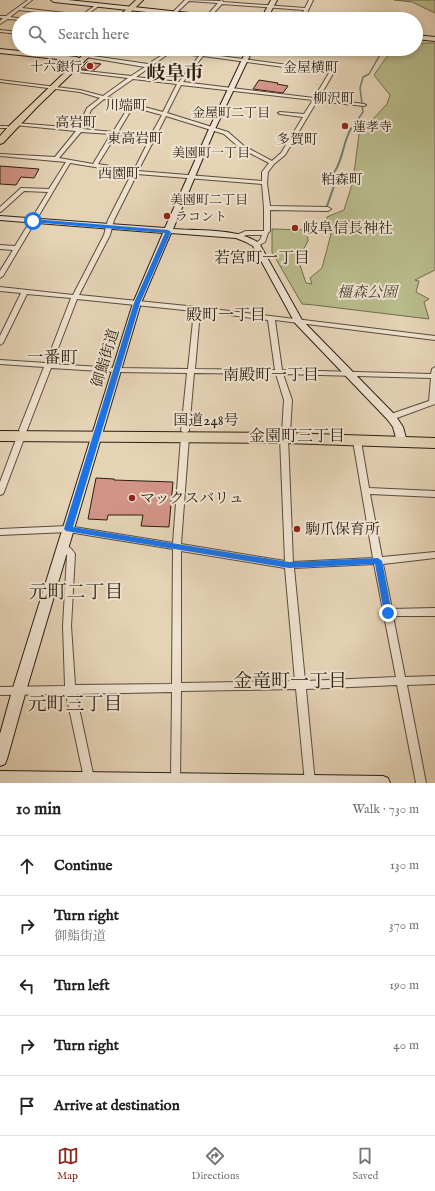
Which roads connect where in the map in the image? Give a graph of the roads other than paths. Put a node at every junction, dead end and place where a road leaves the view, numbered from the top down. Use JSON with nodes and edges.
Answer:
{"nodes":[{"id":1,"x":30,"y":0,"type":"edge"},
{"id":2,"x":54,"y":0,"type":"edge"},
{"id":3,"x":57,"y":0,"type":"edge"},
{"id":4,"x":140,"y":0,"type":"edge"},
{"id":5,"x":145,"y":0,"type":"edge"},
{"id":6,"x":188,"y":0,"type":"edge"},
{"id":7,"x":274,"y":0,"type":"edge"},
{"id":8,"x":311,"y":0,"type":"edge"},
{"id":9,"x":221,"y":2,"type":"edge"},
{"id":10,"x":98,"y":5,"type":"junction"},
{"id":11,"x":270,"y":7,"type":"junction"},
{"id":12,"x":18,"y":9,"type":"junction"},
{"id":13,"x":133,"y":9,"type":"junction"},
{"id":14,"x":307,"y":10,"type":"joint"},
{"id":15,"x":14,"y":12,"type":"edge"},
{"id":16,"x":39,"y":12,"type":"edge"},
{"id":17,"x":89,"y":12,"type":"edge"},
{"id":18,"x":129,"y":12,"type":"edge"},
{"id":19,"x":131,"y":12,"type":"edge"},
{"id":20,"x":164,"y":12,"type":"edge"},
{"id":21,"x":175,"y":12,"type":"edge"},
{"id":22,"x":212,"y":12,"type":"edge"},
{"id":23,"x":268,"y":12,"type":"edge"},
{"id":24,"x":12,"y":13,"type":"edge"},
{"id":25,"x":0,"y":17,"type":"edge"},
{"id":26,"x":7,"y":17,"type":"junction"},
{"id":27,"x":12,"y":18,"type":"edge"},
{"id":28,"x":0,"y":23,"type":"edge"},
{"id":29,"x":0,"y":31,"type":"edge"},
{"id":30,"x":12,"y":32,"type":"edge"},
{"id":31,"x":423,"y":38,"type":"edge"},
{"id":32,"x":435,"y":39,"type":"edge"},
{"id":33,"x":0,"y":51,"type":"edge"},
{"id":34,"x":12,"y":52,"type":"edge"},
{"id":35,"x":49,"y":56,"type":"edge"},
{"id":36,"x":82,"y":56,"type":"edge"},
{"id":37,"x":83,"y":56,"type":"edge"},
{"id":38,"x":105,"y":56,"type":"edge"},
{"id":39,"x":164,"y":56,"type":"edge"},
{"id":40,"x":202,"y":56,"type":"joint"},
{"id":41,"x":246,"y":56,"type":"edge"},
{"id":42,"x":78,"y":59,"type":"junction"},
{"id":43,"x":244,"y":60,"type":"junction"},
{"id":44,"x":150,"y":66,"type":"junction"},
{"id":45,"x":70,"y":70,"type":"junction"},
{"id":46,"x":132,"y":77,"type":"junction"},
{"id":47,"x":0,"y":81,"type":"edge"},
{"id":48,"x":180,"y":83,"type":"junction"},
{"id":49,"x":50,"y":87,"type":"junction"},
{"id":50,"x":231,"y":89,"type":"junction"},
{"id":51,"x":104,"y":97,"type":"junction"},
{"id":52,"x":316,"y":100,"type":"junction"},
{"id":53,"x":132,"y":105,"type":"junction"},
{"id":54,"x":364,"y":105,"type":"dead end"},
{"id":55,"x":280,"y":113,"type":"dead end"},
{"id":56,"x":164,"y":114,"type":"junction"},
{"id":57,"x":306,"y":116,"type":"junction"},
{"id":58,"x":7,"y":126,"type":"edge"},
{"id":59,"x":212,"y":129,"type":"junction"},
{"id":60,"x":80,"y":130,"type":"junction"},
{"id":61,"x":115,"y":133,"type":"junction"},
{"id":62,"x":0,"y":135,"type":"edge"},
{"id":63,"x":154,"y":137,"type":"junction"},
{"id":64,"x":0,"y":141,"type":"edge"},
{"id":65,"x":0,"y":155,"type":"edge"},
{"id":66,"x":56,"y":159,"type":"junction"},
{"id":67,"x":69,"y":161,"type":"junction"},
{"id":68,"x":272,"y":163,"type":"junction"},
{"id":69,"x":95,"y":165,"type":"junction"},
{"id":70,"x":136,"y":172,"type":"junction"},
{"id":71,"x":192,"y":176,"type":"junction"},
{"id":72,"x":264,"y":184,"type":"junction"},
{"id":73,"x":51,"y":191,"type":"junction"},
{"id":74,"x":267,"y":208,"type":"junction"},
{"id":75,"x":328,"y":209,"type":"dead end"},
{"id":76,"x":0,"y":210,"type":"edge"},
{"id":77,"x":0,"y":218,"type":"edge"},
{"id":78,"x":33,"y":221,"type":"junction"},
{"id":79,"x":109,"y":227,"type":"junction"},
{"id":80,"x":168,"y":232,"type":"junction"},
{"id":81,"x":265,"y":233,"type":"junction"},
{"id":82,"x":236,"y":236,"type":"junction"},
{"id":83,"x":256,"y":245,"type":"junction"},
{"id":84,"x":0,"y":247,"type":"edge"},
{"id":85,"x":15,"y":248,"type":"junction"},
{"id":86,"x":0,"y":276,"type":"edge"},
{"id":87,"x":0,"y":289,"type":"edge"},
{"id":88,"x":25,"y":292,"type":"junction"},
{"id":89,"x":75,"y":296,"type":"junction"},
{"id":90,"x":137,"y":303,"type":"junction"},
{"id":91,"x":197,"y":309,"type":"junction"},
{"id":92,"x":271,"y":318,"type":"junction"},
{"id":93,"x":298,"y":321,"type":"junction"},
{"id":94,"x":435,"y":338,"type":"edge"},
{"id":95,"x":0,"y":343,"type":"edge"},
{"id":96,"x":0,"y":362,"type":"edge"},
{"id":97,"x":49,"y":365,"type":"junction"},
{"id":98,"x":117,"y":370,"type":"junction"},
{"id":99,"x":191,"y":371,"type":"junction"},
{"id":100,"x":278,"y":372,"type":"junction"},
{"id":101,"x":349,"y":373,"type":"junction"},
{"id":102,"x":435,"y":374,"type":"edge"},
{"id":103,"x":391,"y":417,"type":"junction"},
{"id":104,"x":0,"y":430,"type":"edge"},
{"id":105,"x":22,"y":433,"type":"junction"},
{"id":106,"x":97,"y":434,"type":"junction"},
{"id":107,"x":185,"y":434,"type":"junction"},
{"id":108,"x":0,"y":436,"type":"edge"},
{"id":109,"x":285,"y":436,"type":"junction"},
{"id":110,"x":435,"y":438,"type":"edge"},
{"id":111,"x":401,"y":439,"type":"junction"},
{"id":112,"x":357,"y":441,"type":"junction"},
{"id":113,"x":435,"y":444,"type":"edge"},
{"id":114,"x":366,"y":491,"type":"junction"},
{"id":115,"x":0,"y":492,"type":"edge"},
{"id":116,"x":435,"y":494,"type":"edge"},
{"id":117,"x":68,"y":529,"type":"junction"},
{"id":118,"x":0,"y":532,"type":"edge"},
{"id":119,"x":63,"y":547,"type":"junction"},
{"id":120,"x":177,"y":547,"type":"junction"},
{"id":121,"x":435,"y":555,"type":"edge"},
{"id":122,"x":378,"y":561,"type":"junction"},
{"id":123,"x":289,"y":565,"type":"junction"},
{"id":124,"x":435,"y":612,"type":"edge"},
{"id":125,"x":388,"y":613,"type":"junction"},
{"id":126,"x":435,"y":680,"type":"edge"},
{"id":127,"x":401,"y":681,"type":"junction"},
{"id":128,"x":302,"y":685,"type":"junction"},
{"id":129,"x":175,"y":687,"type":"junction"},
{"id":130,"x":70,"y":689,"type":"junction"},
{"id":131,"x":0,"y":691,"type":"edge"},
{"id":132,"x":19,"y":691,"type":"junction"},
{"id":133,"x":0,"y":759,"type":"edge"},
{"id":134,"x":0,"y":778,"type":"edge"},
{"id":135,"x":90,"y":781,"type":"edge"},
{"id":136,"x":176,"y":781,"type":"junction"},
{"id":137,"x":310,"y":783,"type":"edge"},
{"id":138,"x":383,"y":783,"type":"edge"},
{"id":139,"x":421,"y":783,"type":"edge"}],
"edges":[{"from":1,"to":12,"type":"street"},
{"from":2,"to":3,"type":"street"},
{"from":3,"to":10,"type":"street"},
{"from":4,"to":13,"type":"highway"},
{"from":5,"to":13,"type":"highway"},
{"from":6,"to":9,"type":"street"},
{"from":6,"to":21,"type":"street"},
{"from":7,"to":11,"type":"street"},
{"from":8,"to":14,"type":"street"},
{"from":9,"to":11,"type":"street"},
{"from":9,"to":22,"type":"street"},
{"from":10,"to":13,"type":"street"},
{"from":10,"to":17,"type":"street"},
{"from":11,"to":14,"type":"street"},
{"from":11,"to":23,"type":"street"},
{"from":12,"to":15,"type":"street"},
{"from":12,"to":16,"type":"street"},
{"from":13,"to":18,"type":"highway"},
{"from":13,"to":19,"type":"highway"},
{"from":13,"to":20,"type":"street"},
{"from":24,"to":26,"type":"street"},
{"from":25,"to":26,"type":"street"},
{"from":26,"to":27,"type":"street"},
{"from":26,"to":28,"type":"street"},
{"from":29,"to":30,"type":"street"},
{"from":31,"to":32,"type":"street"},
{"from":33,"to":34,"type":"street"},
{"from":35,"to":42,"type":"street"},
{"from":36,"to":42,"type":"highway"},
{"from":37,"to":45,"type":"highway"},
{"from":38,"to":44,"type":"street"},
{"from":39,"to":44,"type":"street"},
{"from":40,"to":43,"type":"street"},
{"from":40,"to":48,"type":"street"},
{"from":41,"to":43,"type":"street","name":"御鮨街道"},
{"from":42,"to":49,"type":"highway"},
{"from":43,"to":50,"type":"street","name":"御鮨街道"},
{"from":43,"to":52,"type":"street"},
{"from":44,"to":46,"type":"street"},
{"from":45,"to":46,"type":"street"},
{"from":45,"to":49,"type":"highway"},
{"from":46,"to":48,"type":"street"},
{"from":46,"to":51,"type":"street"},
{"from":47,"to":49,"type":"street"},
{"from":48,"to":50,"type":"street"},
{"from":48,"to":56,"type":"street"},
{"from":49,"to":51,"type":"street"},
{"from":49,"to":58,"type":"highway"},
{"from":50,"to":52,"type":"street"},
{"from":50,"to":59,"type":"street","name":"御鮨街道"},
{"from":51,"to":53,"type":"street"},
{"from":51,"to":60,"type":"street"},
{"from":52,"to":54,"type":"street"},
{"from":52,"to":57,"type":"street"},
{"from":53,"to":56,"type":"street"},
{"from":53,"to":61,"type":"street"},
{"from":55,"to":57,"type":"street"},
{"from":56,"to":59,"type":"street"},
{"from":56,"to":63,"type":"street"},
{"from":57,"to":68,"type":"street"},
{"from":58,"to":60,"type":"street"},
{"from":58,"to":62,"type":"highway"},
{"from":58,"to":64,"type":"highway"},
{"from":59,"to":68,"type":"street"},
{"from":59,"to":71,"type":"street","name":"御鮨街道"},
{"from":60,"to":61,"type":"street"},
{"from":60,"to":66,"type":"street"},
{"from":61,"to":63,"type":"street"},
{"from":61,"to":69,"type":"street"},
{"from":63,"to":70,"type":"street"},
{"from":65,"to":66,"type":"street"},
{"from":66,"to":67,"type":"street"},
{"from":67,"to":69,"type":"street"},
{"from":67,"to":73,"type":"street"},
{"from":68,"to":72,"type":"street"},
{"from":69,"to":70,"type":"street"},
{"from":70,"to":71,"type":"street"},
{"from":70,"to":79,"type":"street"},
{"from":71,"to":72,"type":"street"},
{"from":71,"to":80,"type":"street","name":"御鮨街道"},
{"from":72,"to":74,"type":"street"},
{"from":73,"to":76,"type":"street"},
{"from":73,"to":78,"type":"street"},
{"from":74,"to":75,"type":"street"},
{"from":74,"to":81,"type":"street"},
{"from":77,"to":78,"type":"street"},
{"from":78,"to":79,"type":"street"},
{"from":78,"to":85,"type":"street"},
{"from":79,"to":80,"type":"street"},
{"from":79,"to":89,"type":"street"},
{"from":80,"to":82,"type":"street"},
{"from":80,"to":90,"type":"street","name":"御鮨街道"},
{"from":81,"to":82,"type":"street"},
{"from":81,"to":83,"type":"street"},
{"from":82,"to":83,"type":"street"},
{"from":83,"to":93,"type":"street"},
{"from":84,"to":85,"type":"street"},
{"from":85,"to":86,"type":"street"},
{"from":87,"to":88,"type":"street"},
{"from":88,"to":89,"type":"street"},
{"from":88,"to":95,"type":"street"},
{"from":89,"to":90,"type":"street"},
{"from":89,"to":97,"type":"street"},
{"from":90,"to":91,"type":"street"},
{"from":90,"to":98,"type":"street","name":"御鮨街道"},
{"from":91,"to":92,"type":"street"},
{"from":91,"to":99,"type":"street"},
{"from":92,"to":93,"type":"street"},
{"from":92,"to":100,"type":"street"},
{"from":93,"to":94,"type":"street"},
{"from":93,"to":101,"type":"street"},
{"from":96,"to":97,"type":"street"},
{"from":97,"to":98,"type":"street"},
{"from":97,"to":105,"type":"street"},
{"from":98,"to":99,"type":"street"},
{"from":98,"to":106,"type":"street","name":"御鮨街道"},
{"from":99,"to":100,"type":"street"},
{"from":99,"to":107,"type":"street"},
{"from":100,"to":101,"type":"street"},
{"from":100,"to":109,"type":"street"},
{"from":101,"to":102,"type":"street"},
{"from":101,"to":103,"type":"street"},
{"from":102,"to":103,"type":"street"},
{"from":103,"to":111,"type":"street"},
{"from":104,"to":105,"type":"highway","name":"国道248号"},
{"from":105,"to":106,"type":"highway","name":"国道248号"},
{"from":105,"to":108,"type":"highway","name":"国道248号"},
{"from":105,"to":115,"type":"street"},
{"from":106,"to":107,"type":"highway","name":"国道248号"},
{"from":106,"to":117,"type":"street","name":"御鮨街道"},
{"from":107,"to":109,"type":"highway","name":"国道248号"},
{"from":107,"to":120,"type":"street"},
{"from":109,"to":111,"type":"highway","name":"国道248号"},
{"from":109,"to":112,"type":"highway","name":"国道248号"},
{"from":109,"to":123,"type":"street"},
{"from":110,"to":111,"type":"highway","name":"国道248号"},
{"from":111,"to":112,"type":"highway","name":"国道248号"},
{"from":111,"to":113,"type":"highway","name":"国道248号"},
{"from":112,"to":114,"type":"street"},
{"from":114,"to":116,"type":"street"},
{"from":114,"to":122,"type":"street"},
{"from":117,"to":118,"type":"street"},
{"from":117,"to":119,"type":"street","name":"御鮨街道"},
{"from":117,"to":120,"type":"street"},
{"from":119,"to":130,"type":"street"},
{"from":119,"to":132,"type":"street","name":"御鮨街道"},
{"from":120,"to":123,"type":"street"},
{"from":120,"to":129,"type":"street"},
{"from":121,"to":122,"type":"street"},
{"from":122,"to":123,"type":"street"},
{"from":122,"to":125,"type":"street"},
{"from":123,"to":128,"type":"street"},
{"from":124,"to":125,"type":"street"},
{"from":125,"to":127,"type":"street"},
{"from":126,"to":127,"type":"street"},
{"from":127,"to":128,"type":"street"},
{"from":127,"to":139,"type":"street"},
{"from":128,"to":129,"type":"street"},
{"from":128,"to":137,"type":"street"},
{"from":129,"to":130,"type":"street"},
{"from":129,"to":136,"type":"street"},
{"from":130,"to":132,"type":"street"},
{"from":130,"to":135,"type":"street"},
{"from":131,"to":132,"type":"street"},
{"from":132,"to":133,"type":"street","name":"御鮨街道"},
{"from":134,"to":135,"type":"street"},
{"from":135,"to":136,"type":"street"},
{"from":136,"to":137,"type":"street"},
{"from":137,"to":138,"type":"street"}]}
